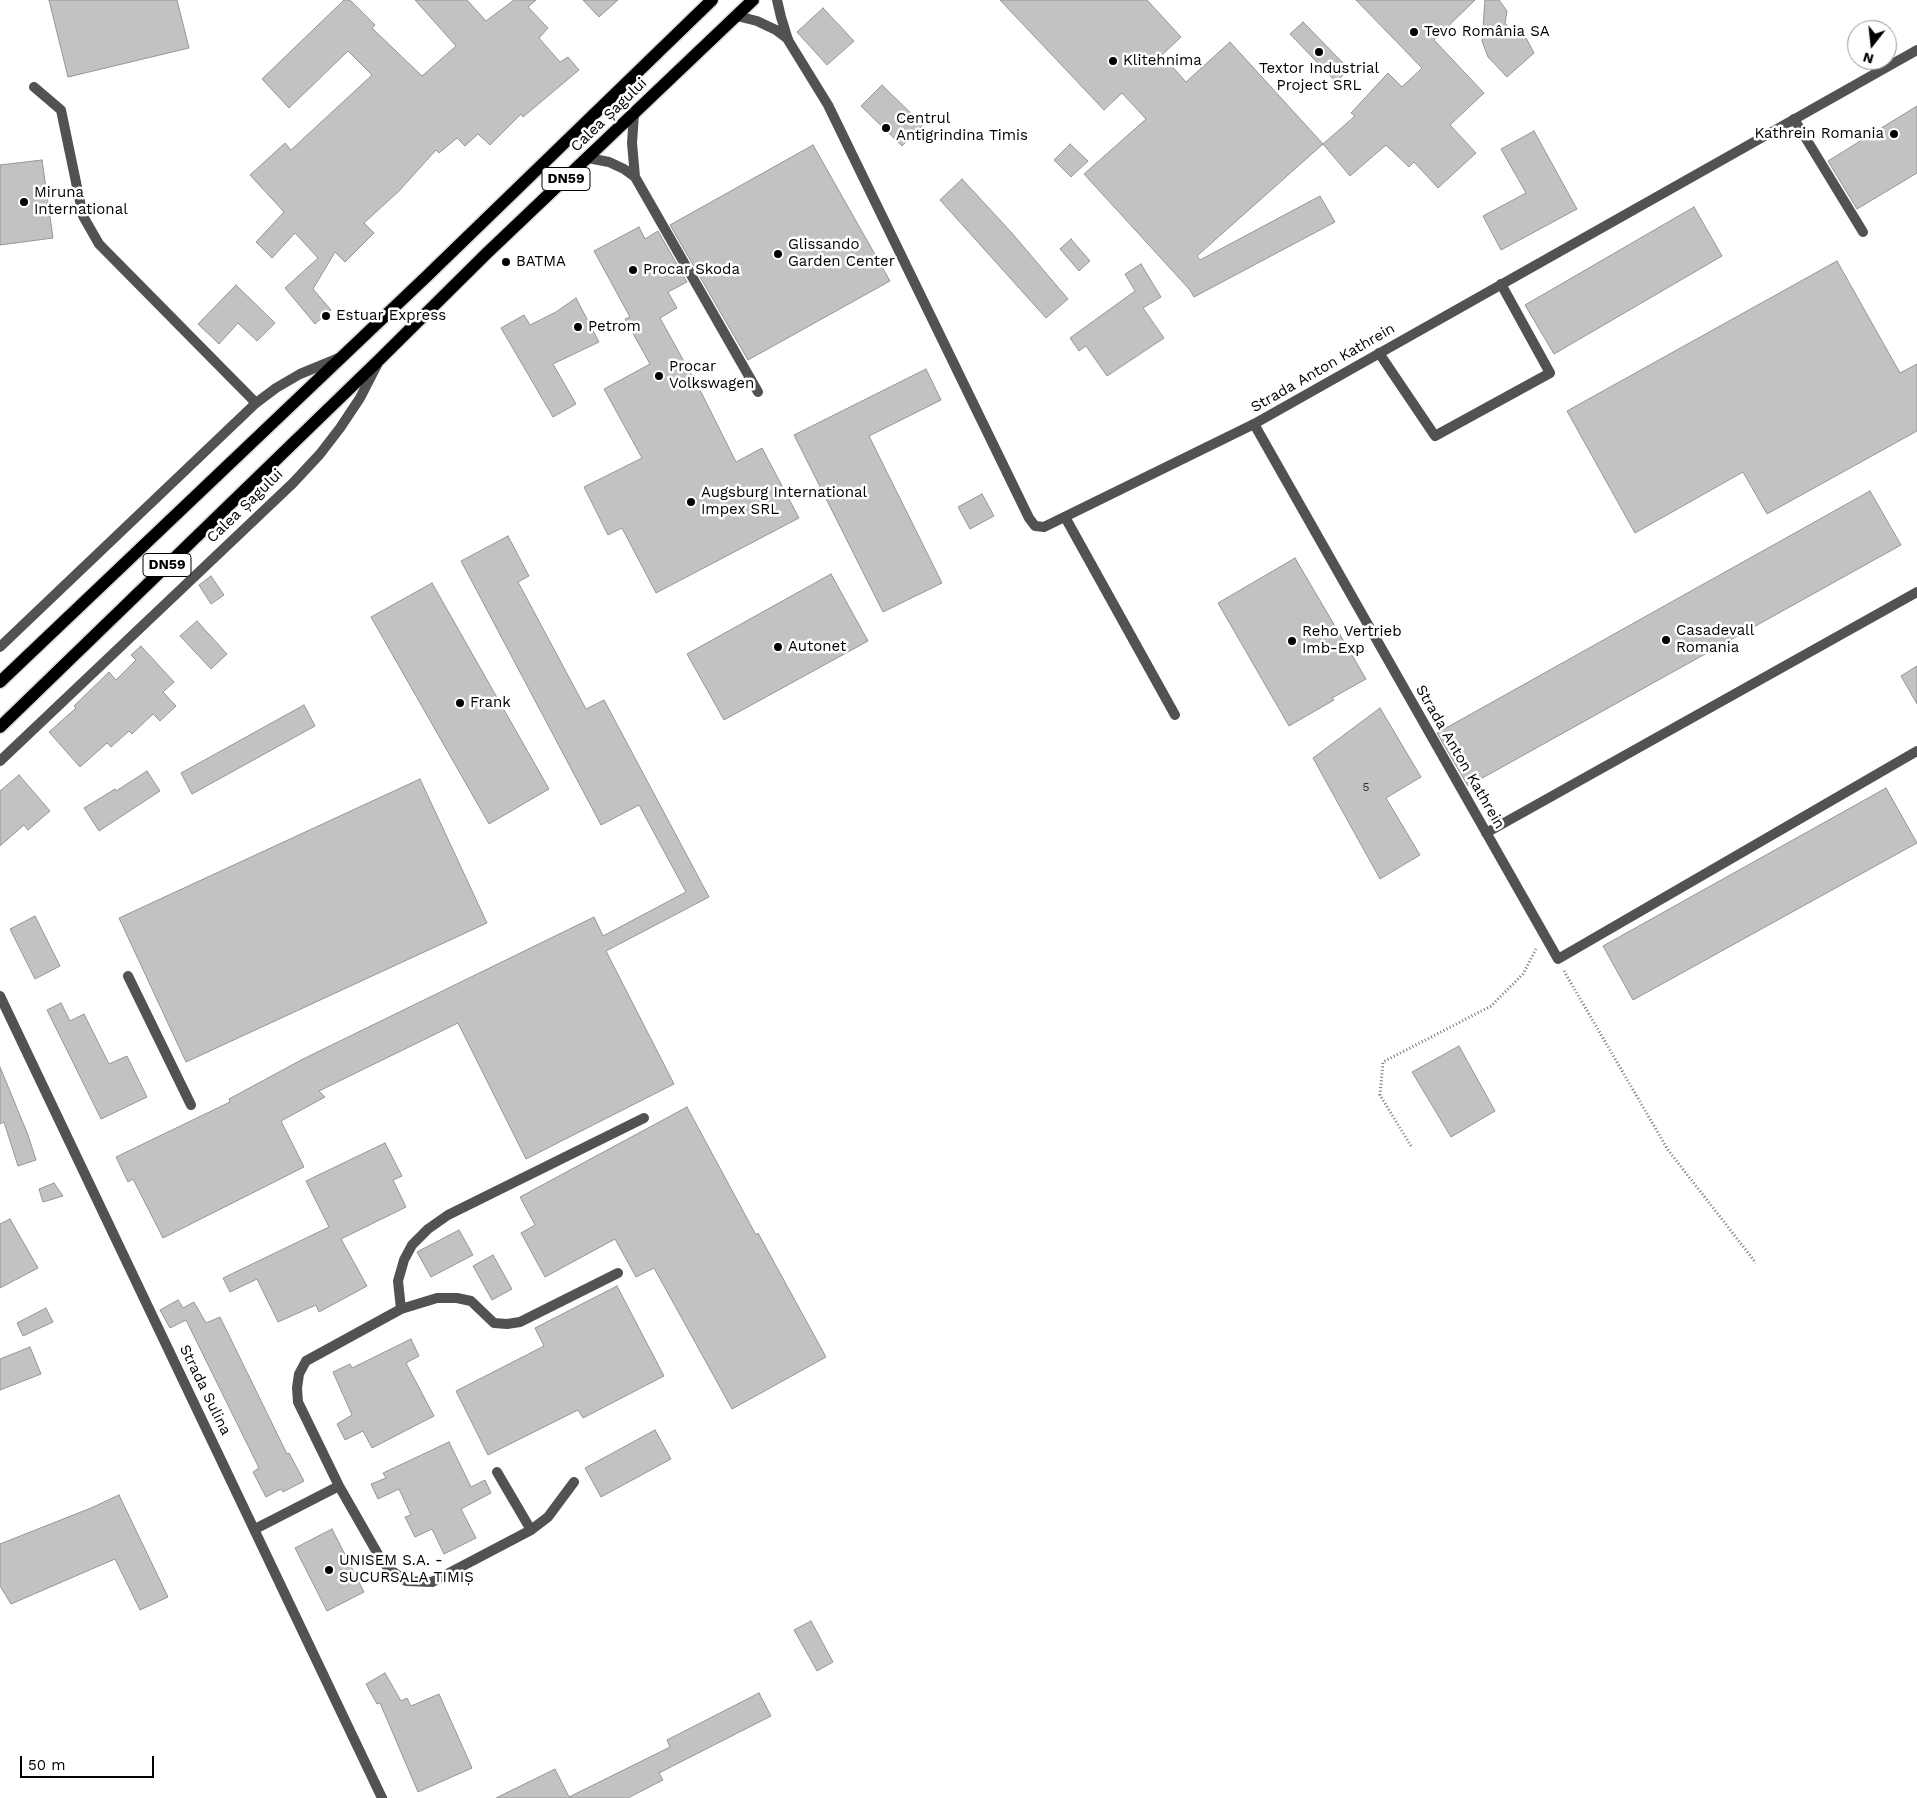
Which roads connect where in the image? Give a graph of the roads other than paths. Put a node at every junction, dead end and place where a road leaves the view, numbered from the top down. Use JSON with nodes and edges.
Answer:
{"nodes":[{"id":1,"x":712,"y":0,"type":"edge"},
{"id":2,"x":754,"y":0,"type":"edge"},
{"id":3,"x":777,"y":0,"type":"edge"},
{"id":4,"x":737,"y":16,"type":"junction"},
{"id":5,"x":788,"y":40,"type":"junction"},
{"id":6,"x":1917,"y":50,"type":"edge"},
{"id":7,"x":34,"y":88,"type":"dead end"},
{"id":8,"x":634,"y":114,"type":"junction"},
{"id":9,"x":1794,"y":120,"type":"junction"},
{"id":10,"x":588,"y":158,"type":"junction"},
{"id":11,"x":635,"y":177,"type":"junction"},
{"id":12,"x":1863,"y":232,"type":"dead end"},
{"id":13,"x":1501,"y":284,"type":"junction"},
{"id":14,"x":1379,"y":353,"type":"junction"},
{"id":15,"x":342,"y":357,"type":"junction"},
{"id":16,"x":380,"y":359,"type":"junction"},
{"id":17,"x":758,"y":392,"type":"dead end"},
{"id":18,"x":256,"y":403,"type":"junction"},
{"id":19,"x":1254,"y":424,"type":"junction"},
{"id":20,"x":1066,"y":517,"type":"junction"},
{"id":21,"x":1917,"y":592,"type":"edge"},
{"id":22,"x":0,"y":647,"type":"edge"},
{"id":23,"x":0,"y":682,"type":"edge"},
{"id":24,"x":1175,"y":715,"type":"dead end"},
{"id":25,"x":0,"y":727,"type":"edge"},
{"id":26,"x":1917,"y":752,"type":"edge"},
{"id":27,"x":0,"y":761,"type":"edge"},
{"id":28,"x":1486,"y":833,"type":"junction"},
{"id":29,"x":128,"y":976,"type":"dead end"},
{"id":30,"x":0,"y":996,"type":"edge"},
{"id":31,"x":191,"y":1105,"type":"dead end"},
{"id":32,"x":644,"y":1118,"type":"dead end"},
{"id":33,"x":618,"y":1273,"type":"dead end"},
{"id":34,"x":401,"y":1309,"type":"junction"},
{"id":35,"x":497,"y":1472,"type":"dead end"},
{"id":36,"x":574,"y":1482,"type":"dead end"},
{"id":37,"x":339,"y":1486,"type":"junction"},
{"id":38,"x":255,"y":1528,"type":"junction"},
{"id":39,"x":531,"y":1530,"type":"junction"},
{"id":40,"x":382,"y":1798,"type":"edge"}],
"edges":[{"from":1,"to":15,"type":"main road","name":"Calea Șagului","number":"DN59"},
{"from":2,"to":4,"type":"main road","name":"Calea Șagului","number":"DN59"},
{"from":3,"to":5,"type":"street"},
{"from":4,"to":5,"type":"street"},
{"from":4,"to":8,"type":"main road","name":"Calea Șagului","number":"DN59"},
{"from":5,"to":20,"type":"street"},
{"from":6,"to":9,"type":"street","name":"Strada Anton Kathrein"},
{"from":7,"to":18,"type":"street"},
{"from":8,"to":10,"type":"main road","name":"Calea Șagului","number":"DN59"},
{"from":8,"to":11,"type":"street"},
{"from":9,"to":12,"type":"street"},
{"from":9,"to":13,"type":"street","name":"Strada Anton Kathrein"},
{"from":10,"to":11,"type":"street"},
{"from":10,"to":16,"type":"main road","name":"Calea Șagului","number":"DN59"},
{"from":11,"to":17,"type":"street"},
{"from":13,"to":14,"type":"street","name":"Strada Anton Kathrein"},
{"from":13,"to":14,"type":"street"},
{"from":14,"to":19,"type":"street","name":"Strada Anton Kathrein"},
{"from":15,"to":18,"type":"street","name":"Calea Șagului"},
{"from":15,"to":23,"type":"main road","name":"Calea Șagului","number":"DN59"},
{"from":16,"to":25,"type":"main road","name":"Calea Șagului","number":"DN59"},
{"from":16,"to":27,"type":"street","name":"Calea Șagului"},
{"from":18,"to":22,"type":"street","name":"Calea Șagului"},
{"from":19,"to":20,"type":"street"},
{"from":19,"to":28,"type":"street","name":"Strada Anton Kathrein"},
{"from":20,"to":24,"type":"street"},
{"from":21,"to":28,"type":"street"},
{"from":26,"to":28,"type":"street","name":"Strada Anton Kathrein"},
{"from":29,"to":31,"type":"street"},
{"from":30,"to":38,"type":"street","name":"Strada Sulina"},
{"from":32,"to":34,"type":"street"},
{"from":33,"to":34,"type":"street"},
{"from":34,"to":37,"type":"street"},
{"from":35,"to":39,"type":"street"},
{"from":36,"to":39,"type":"street"},
{"from":37,"to":38,"type":"street"},
{"from":37,"to":39,"type":"street"},
{"from":38,"to":40,"type":"street","name":"Strada Sulina"}]}
